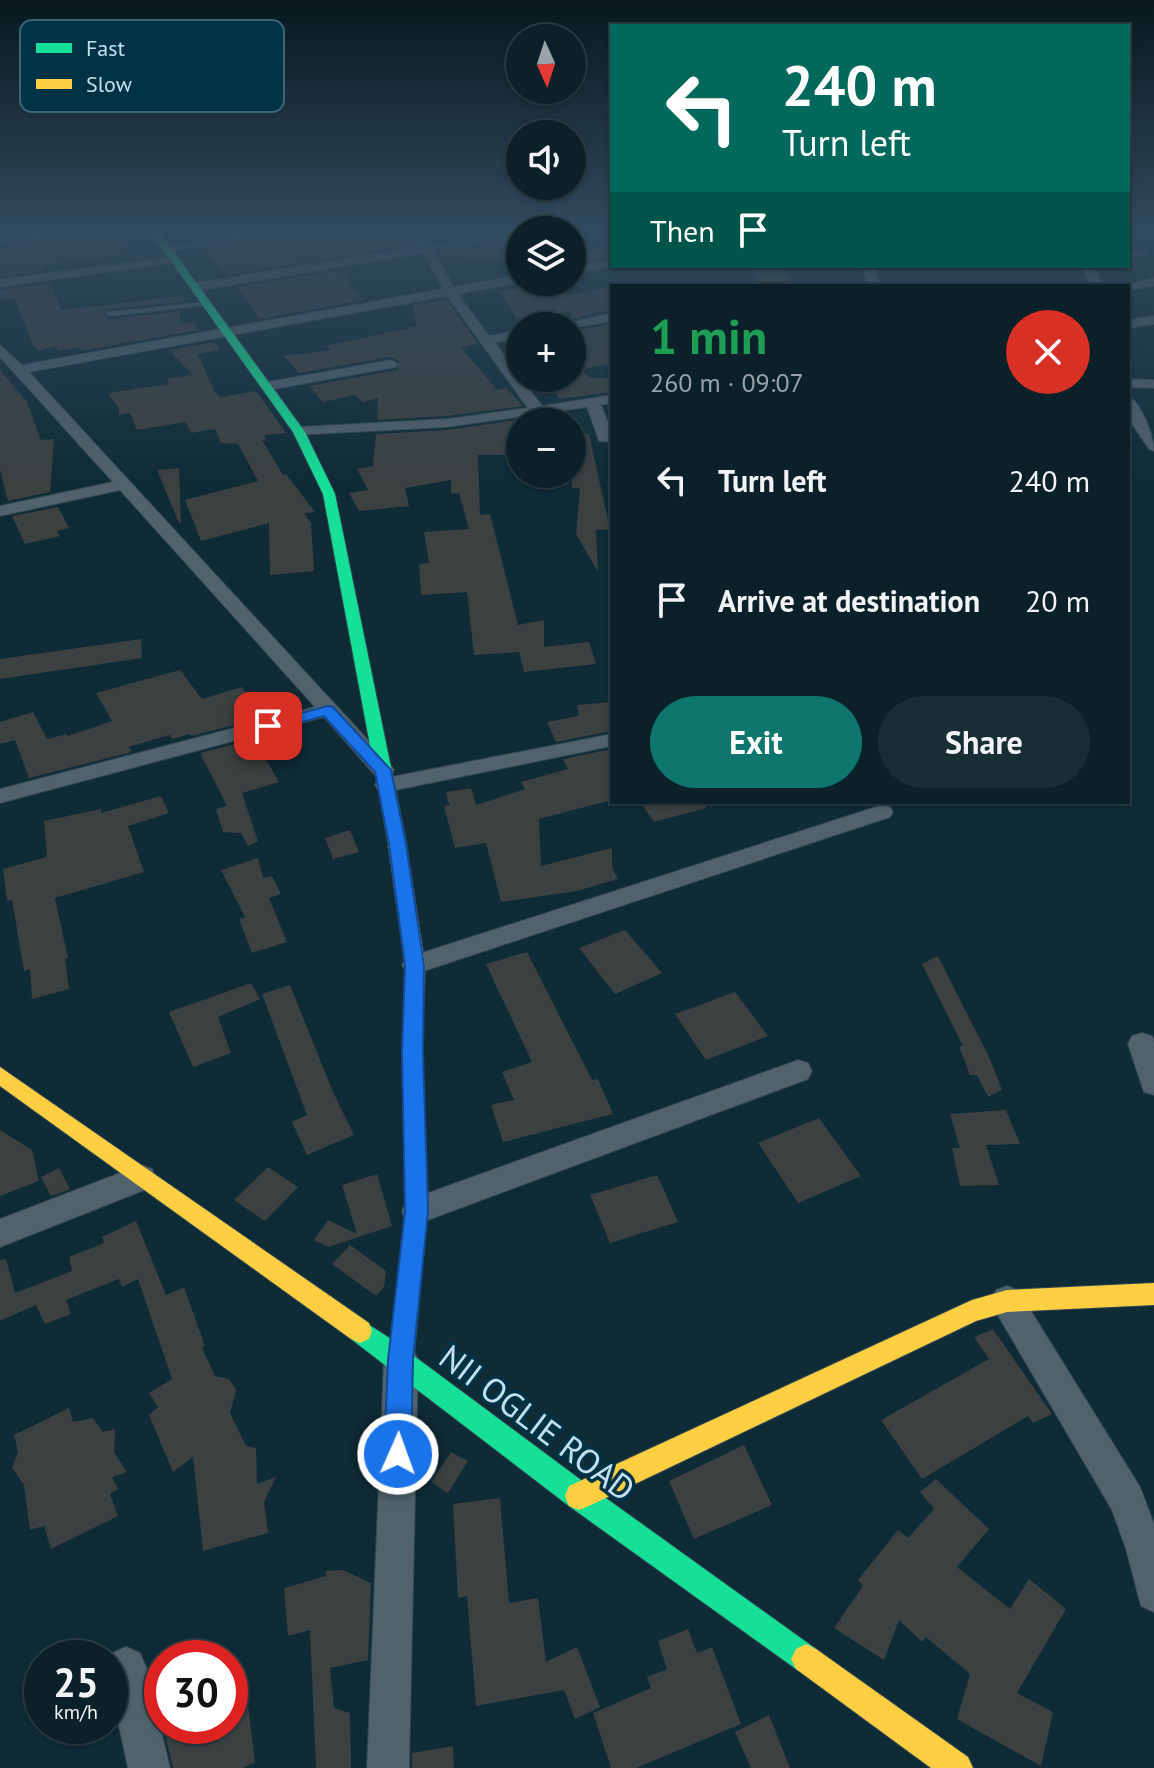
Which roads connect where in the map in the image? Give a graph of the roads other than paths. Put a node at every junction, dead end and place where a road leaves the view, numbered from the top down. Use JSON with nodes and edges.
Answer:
{"nodes":[{"id":1,"x":217,"y":316,"type":"edge"},
{"id":2,"x":318,"y":316,"type":"edge"},
{"id":3,"x":469,"y":316,"type":"edge"},
{"id":4,"x":610,"y":317,"type":"edge"},
{"id":5,"x":1154,"y":320,"type":"edge"},
{"id":6,"x":586,"y":322,"type":"edge"},
{"id":7,"x":1130,"y":324,"type":"edge"},
{"id":8,"x":229,"y":332,"type":"junction"},
{"id":9,"x":506,"y":337,"type":"edge"},
{"id":10,"x":487,"y":340,"type":"junction"},
{"id":11,"x":0,"y":349,"type":"edge"},
{"id":12,"x":391,"y":364,"type":"dead end"},
{"id":13,"x":20,"y":370,"type":"junction"},
{"id":14,"x":1130,"y":383,"type":"edge"},
{"id":15,"x":1154,"y":384,"type":"edge"},
{"id":16,"x":268,"y":386,"type":"junction"},
{"id":17,"x":610,"y":400,"type":"edge"},
{"id":18,"x":593,"y":404,"type":"junction"},
{"id":19,"x":1130,"y":405,"type":"edge"},
{"id":20,"x":536,"y":408,"type":"edge"},
{"id":21,"x":562,"y":408,"type":"edge"},
{"id":22,"x":506,"y":415,"type":"edge"},
{"id":23,"x":299,"y":432,"type":"junction"},
{"id":24,"x":608,"y":437,"type":"edge"},
{"id":25,"x":1154,"y":446,"type":"edge"},
{"id":26,"x":123,"y":485,"type":"junction"},
{"id":27,"x":0,"y":511,"type":"edge"},
{"id":28,"x":328,"y":710,"type":"junction"},
{"id":29,"x":610,"y":740,"type":"edge"},
{"id":30,"x":384,"y":778,"type":"junction"},
{"id":31,"x":0,"y":796,"type":"edge"},
{"id":32,"x":882,"y":812,"type":"dead end"},
{"id":33,"x":415,"y":965,"type":"junction"},
{"id":34,"x":1142,"y":1044,"type":"dead end"},
{"id":35,"x":798,"y":1071,"type":"dead end"},
{"id":36,"x":0,"y":1075,"type":"edge"},
{"id":37,"x":1154,"y":1084,"type":"edge"},
{"id":38,"x":141,"y":1178,"type":"junction"},
{"id":39,"x":417,"y":1211,"type":"junction"},
{"id":40,"x":0,"y":1233,"type":"edge"},
{"id":41,"x":1154,"y":1294,"type":"edge"},
{"id":42,"x":1007,"y":1301,"type":"junction"},
{"id":43,"x":401,"y":1360,"type":"junction"},
{"id":44,"x":579,"y":1496,"type":"junction"},
{"id":45,"x":1154,"y":1593,"type":"edge"},
{"id":46,"x":128,"y":1676,"type":"edge"},
{"id":47,"x":149,"y":1768,"type":"edge"},
{"id":48,"x":388,"y":1768,"type":"edge"},
{"id":49,"x":957,"y":1768,"type":"edge"}],
"edges":[{"from":1,"to":8,"type":"street"},
{"from":2,"to":8,"type":"street"},
{"from":3,"to":10,"type":"street"},
{"from":4,"to":6,"type":"street"},
{"from":5,"to":7,"type":"street"},
{"from":8,"to":13,"type":"street"},
{"from":8,"to":16,"type":"street"},
{"from":9,"to":10,"type":"street"},
{"from":10,"to":20,"type":"street"},
{"from":11,"to":13,"type":"street"},
{"from":12,"to":16,"type":"street"},
{"from":13,"to":26,"type":"street"},
{"from":14,"to":15,"type":"street"},
{"from":16,"to":23,"type":"street"},
{"from":17,"to":18,"type":"street"},
{"from":18,"to":21,"type":"street"},
{"from":18,"to":24,"type":"street"},
{"from":19,"to":25,"type":"street"},
{"from":22,"to":23,"type":"street"},
{"from":23,"to":30,"type":"street"},
{"from":26,"to":27,"type":"street"},
{"from":26,"to":28,"type":"street"},
{"from":28,"to":30,"type":"street"},
{"from":28,"to":31,"type":"street"},
{"from":29,"to":30,"type":"street"},
{"from":30,"to":33,"type":"street"},
{"from":32,"to":33,"type":"street"},
{"from":33,"to":39,"type":"street"},
{"from":34,"to":37,"type":"street"},
{"from":35,"to":39,"type":"street"},
{"from":36,"to":38,"type":"street","name":"NII OGLIE ROAD"},
{"from":38,"to":40,"type":"street"},
{"from":38,"to":43,"type":"street","name":"NII OGLIE ROAD"},
{"from":39,"to":43,"type":"street"},
{"from":41,"to":42,"type":"street"},
{"from":42,"to":44,"type":"street"},
{"from":42,"to":45,"type":"street"},
{"from":43,"to":44,"type":"street","name":"NII OGLIE ROAD"},
{"from":43,"to":48,"type":"street"},
{"from":44,"to":49,"type":"street","name":"NII OGLIE ROAD"},
{"from":46,"to":47,"type":"street"}]}
